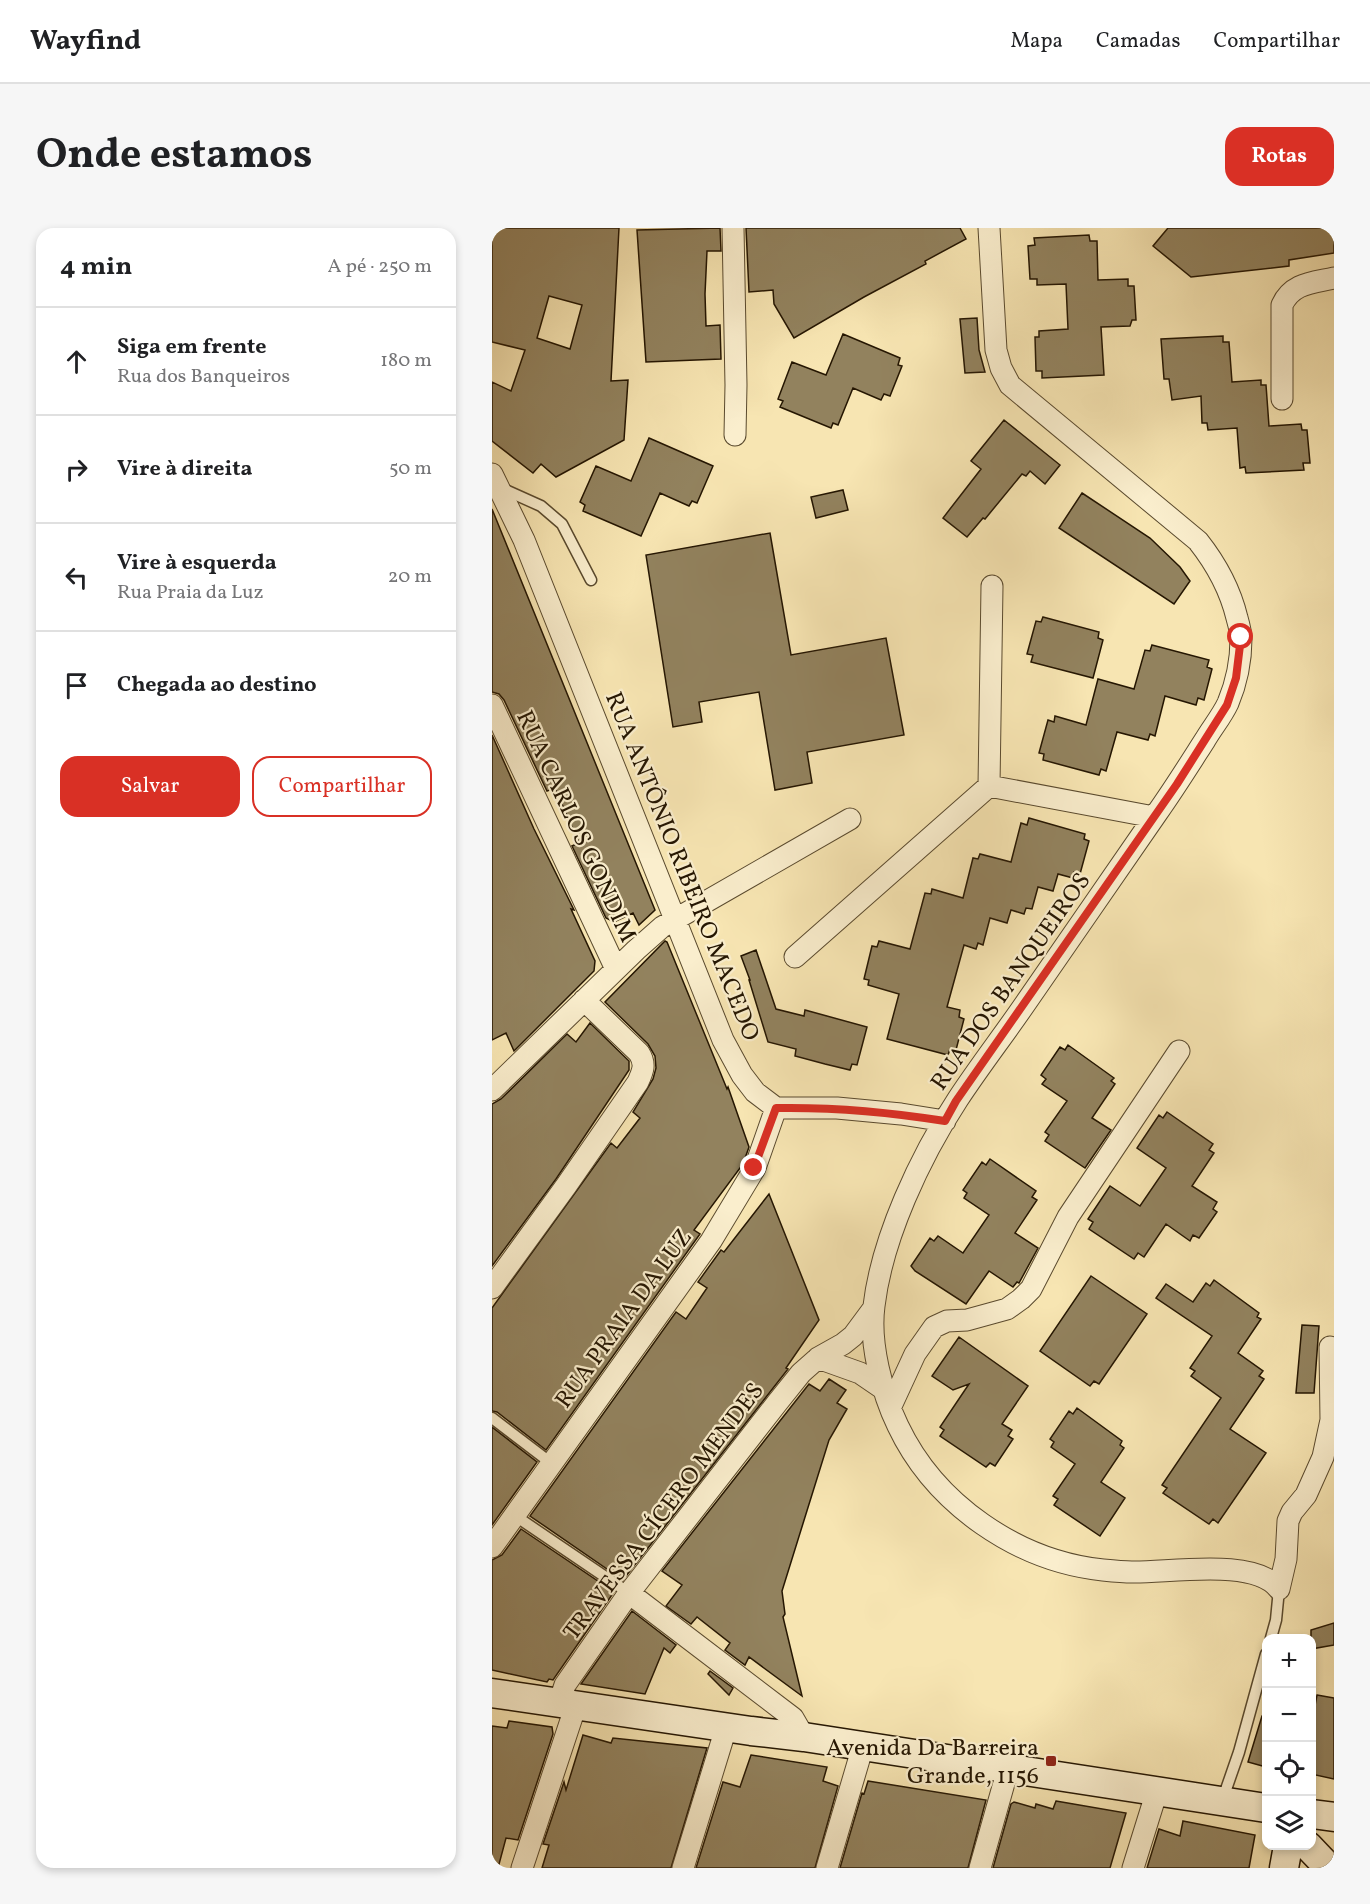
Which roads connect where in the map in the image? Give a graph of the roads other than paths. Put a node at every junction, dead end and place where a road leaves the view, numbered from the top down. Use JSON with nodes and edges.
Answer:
{"nodes":[{"id":1,"x":733,"y":228,"type":"edge"},
{"id":2,"x":989,"y":228,"type":"edge"},
{"id":3,"x":1334,"y":279,"type":"edge"},
{"id":4,"x":1282,"y":399,"type":"dead end"},
{"id":5,"x":735,"y":435,"type":"dead end"},
{"id":6,"x":495,"y":480,"type":"edge"},
{"id":7,"x":591,"y":580,"type":"dead end"},
{"id":8,"x":992,"y":586,"type":"dead end"},
{"id":9,"x":492,"y":705,"type":"edge"},
{"id":10,"x":989,"y":786,"type":"junction"},
{"id":11,"x":1154,"y":817,"type":"junction"},
{"id":12,"x":850,"y":819,"type":"dead end"},
{"id":13,"x":676,"y":920,"type":"junction"},
{"id":14,"x":795,"y":957,"type":"dead end"},
{"id":15,"x":616,"y":969,"type":"junction"},
{"id":16,"x":584,"y":1000,"type":"junction"},
{"id":17,"x":1179,"y":1051,"type":"dead end"},
{"id":18,"x":494,"y":1081,"type":"edge"},
{"id":19,"x":776,"y":1108,"type":"junction"},
{"id":20,"x":945,"y":1121,"type":"junction"},
{"id":21,"x":492,"y":1287,"type":"edge"},
{"id":22,"x":873,"y":1309,"type":"junction"},
{"id":23,"x":1330,"y":1347,"type":"dead end"},
{"id":24,"x":818,"y":1358,"type":"junction"},
{"id":25,"x":887,"y":1397,"type":"junction"},
{"id":26,"x":492,"y":1418,"type":"edge"},
{"id":27,"x":551,"y":1463,"type":"junction"},
{"id":28,"x":514,"y":1515,"type":"junction"},
{"id":29,"x":492,"y":1547,"type":"edge"},
{"id":30,"x":1279,"y":1589,"type":"junction"},
{"id":31,"x":629,"y":1593,"type":"junction"},
{"id":32,"x":1272,"y":1634,"type":"edge"},
{"id":33,"x":1262,"y":1669,"type":"edge"},
{"id":34,"x":492,"y":1693,"type":"edge"},
{"id":35,"x":568,"y":1704,"type":"junction"},
{"id":36,"x":726,"y":1728,"type":"junction"},
{"id":37,"x":804,"y":1737,"type":"junction"},
{"id":38,"x":863,"y":1746,"type":"junction"},
{"id":39,"x":1008,"y":1769,"type":"junction"},
{"id":40,"x":1157,"y":1791,"type":"junction"},
{"id":41,"x":1222,"y":1801,"type":"junction"},
{"id":42,"x":1262,"y":1807,"type":"edge"},
{"id":43,"x":1316,"y":1815,"type":"edge"},
{"id":44,"x":1334,"y":1817,"type":"edge"},
{"id":45,"x":1287,"y":1850,"type":"edge"},
{"id":46,"x":522,"y":1868,"type":"edge"},
{"id":47,"x":683,"y":1868,"type":"edge"},
{"id":48,"x":827,"y":1868,"type":"edge"},
{"id":49,"x":980,"y":1868,"type":"edge"},
{"id":50,"x":1133,"y":1868,"type":"edge"},
{"id":51,"x":1284,"y":1868,"type":"edge"}],
"edges":[{"from":1,"to":5,"type":"street"},
{"from":2,"to":11,"type":"street","name":"RUA DOS BANQUEIROS"},
{"from":3,"to":4,"type":"street"},
{"from":6,"to":7,"type":"lane"},
{"from":6,"to":13,"type":"street","name":"RUA ANTÔNIO RIBEIRO MACEDO"},
{"from":8,"to":10,"type":"street"},
{"from":9,"to":15,"type":"street","name":"RUA CARLOS GONDIM"},
{"from":10,"to":11,"type":"street"},
{"from":10,"to":14,"type":"street"},
{"from":11,"to":20,"type":"street","name":"RUA DOS BANQUEIROS"},
{"from":12,"to":13,"type":"street"},
{"from":13,"to":15,"type":"street"},
{"from":13,"to":19,"type":"street","name":"RUA ANTÔNIO RIBEIRO MACEDO"},
{"from":15,"to":16,"type":"street"},
{"from":16,"to":18,"type":"street"},
{"from":16,"to":21,"type":"street"},
{"from":17,"to":25,"type":"street"},
{"from":19,"to":20,"type":"street"},
{"from":19,"to":27,"type":"street","name":"RUA PRAIA DA LUZ"},
{"from":20,"to":22,"type":"street","name":"RUA DOS BANQUEIROS"},
{"from":22,"to":24,"type":"street","name":"TRAVESSA CÍCERO MENDES"},
{"from":22,"to":25,"type":"street","name":"RUA DOS BANQUEIROS"},
{"from":23,"to":30,"type":"street"},
{"from":24,"to":25,"type":"street"},
{"from":24,"to":31,"type":"street","name":"TRAVESSA CÍCERO MENDES"},
{"from":25,"to":30,"type":"street","name":"RUA DOS BANQUEIROS"},
{"from":26,"to":27,"type":"lane"},
{"from":27,"to":28,"type":"street","name":"RUA PRAIA DA LUZ"},
{"from":28,"to":29,"type":"street","name":"RUA PRAIA DA LUZ"},
{"from":28,"to":31,"type":"lane"},
{"from":30,"to":32,"type":"lane"},
{"from":31,"to":35,"type":"street","name":"TRAVESSA CÍCERO MENDES"},
{"from":31,"to":37,"type":"street"},
{"from":33,"to":41,"type":"lane"},
{"from":34,"to":35,"type":"main road"},
{"from":35,"to":36,"type":"main road"},
{"from":35,"to":46,"type":"street","name":"TRAVESSA CÍCERO MENDES"},
{"from":36,"to":37,"type":"main road"},
{"from":36,"to":47,"type":"street"},
{"from":37,"to":38,"type":"main road"},
{"from":38,"to":39,"type":"main road"},
{"from":38,"to":48,"type":"street"},
{"from":39,"to":40,"type":"main road"},
{"from":39,"to":49,"type":"street"},
{"from":40,"to":41,"type":"main road"},
{"from":40,"to":50,"type":"street"},
{"from":41,"to":42,"type":"main road"},
{"from":43,"to":44,"type":"main road"},
{"from":45,"to":51,"type":"main road"}]}
